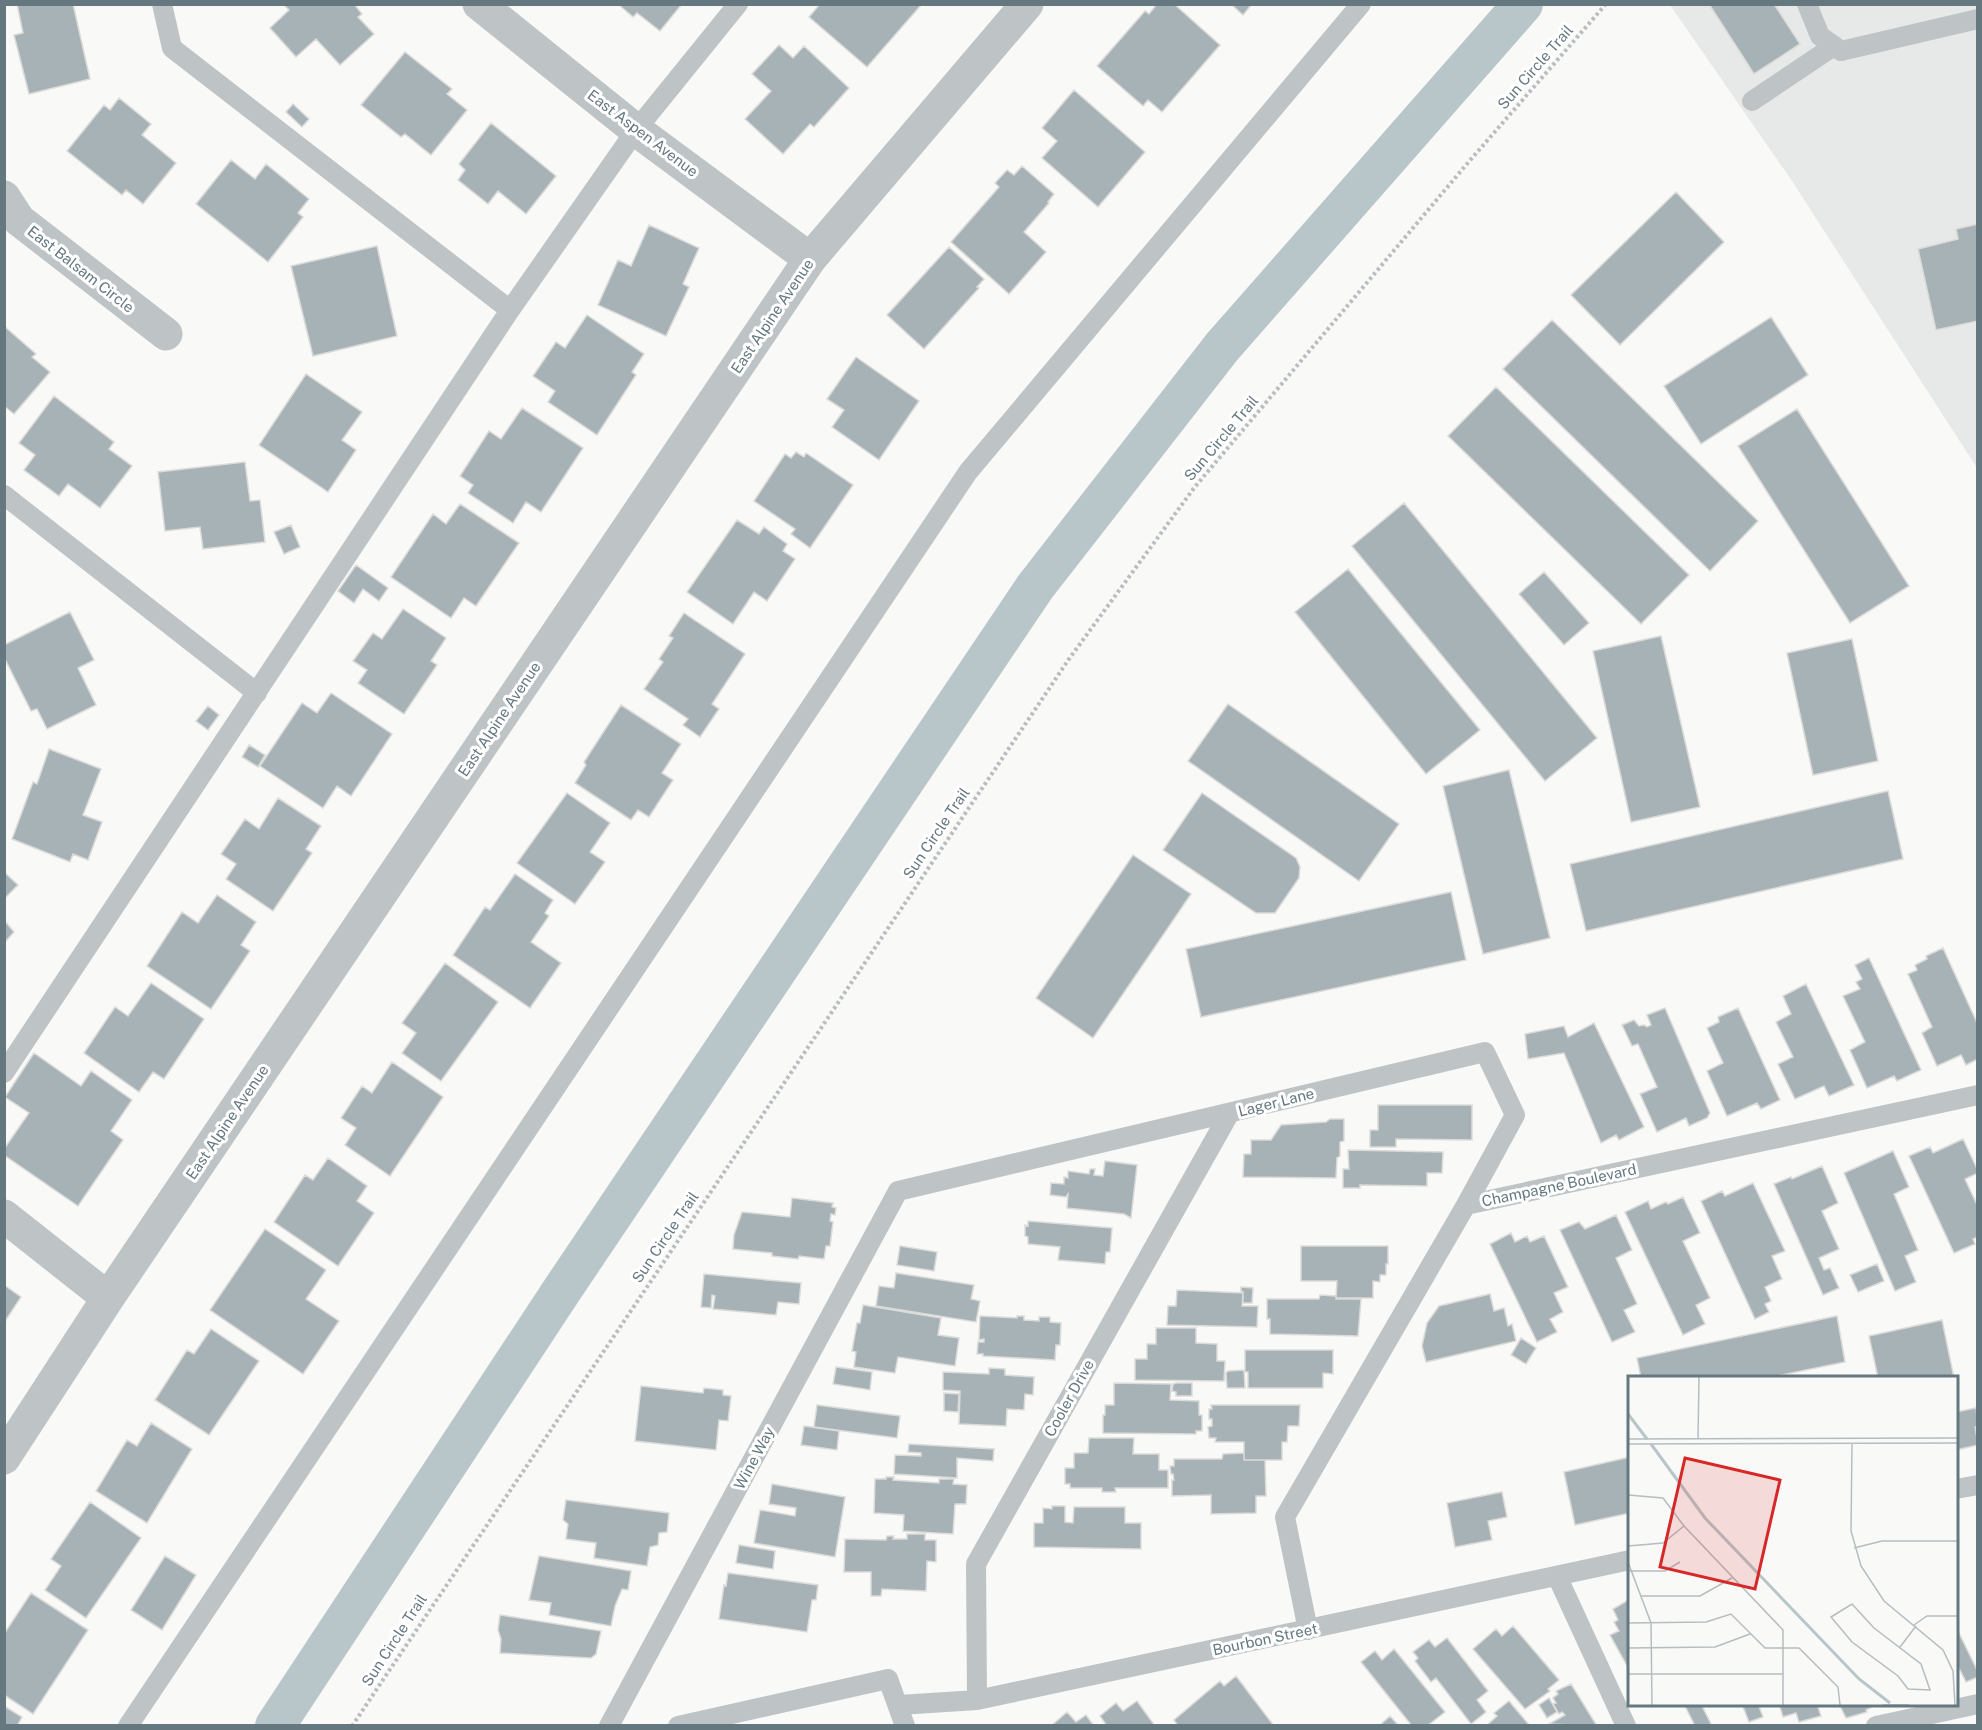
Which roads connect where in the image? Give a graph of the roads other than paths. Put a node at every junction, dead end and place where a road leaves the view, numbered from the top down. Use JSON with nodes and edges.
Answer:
{"nodes":[{"id":1,"x":162,"y":4,"type":"edge"},
{"id":2,"x":479,"y":4,"type":"edge"},
{"id":3,"x":738,"y":4,"type":"edge"},
{"id":4,"x":1027,"y":4,"type":"edge"},
{"id":5,"x":1360,"y":4,"type":"edge"},
{"id":6,"x":1807,"y":4,"type":"edge"},
{"id":7,"x":1977,"y":19,"type":"edge"},
{"id":8,"x":1833,"y":46,"type":"junction"},
{"id":9,"x":1752,"y":101,"type":"dead end"},
{"id":10,"x":636,"y":130,"type":"junction"},
{"id":11,"x":4,"y":196,"type":"edge"},
{"id":12,"x":810,"y":259,"type":"junction"},
{"id":13,"x":510,"y":310,"type":"junction"},
{"id":14,"x":166,"y":334,"type":"dead end"},
{"id":15,"x":4,"y":495,"type":"edge"},
{"id":16,"x":257,"y":693,"type":"junction"},
{"id":17,"x":4,"y":1073,"type":"edge"},
{"id":18,"x":1977,"y":1095,"type":"edge"},
{"id":19,"x":1229,"y":1114,"type":"junction"},
{"id":20,"x":898,"y":1191,"type":"joint"},
{"id":21,"x":1466,"y":1205,"type":"junction"},
{"id":22,"x":4,"y":1216,"type":"edge"},
{"id":23,"x":108,"y":1298,"type":"junction"},
{"id":24,"x":4,"y":1458,"type":"edge"},
{"id":25,"x":1977,"y":1485,"type":"edge"},
{"id":26,"x":1958,"y":1489,"type":"edge"},
{"id":27,"x":1628,"y":1560,"type":"edge"},
{"id":28,"x":1557,"y":1576,"type":"junction"},
{"id":29,"x":1308,"y":1630,"type":"junction"},
{"id":30,"x":976,"y":1700,"type":"junction"},
{"id":31,"x":1977,"y":1704,"type":"edge"},
{"id":32,"x":899,"y":1705,"type":"junction"},
{"id":33,"x":128,"y":1725,"type":"edge"},
{"id":34,"x":609,"y":1725,"type":"edge"},
{"id":35,"x":678,"y":1725,"type":"edge"},
{"id":36,"x":905,"y":1725,"type":"edge"},
{"id":37,"x":1626,"y":1725,"type":"edge"},
{"id":38,"x":1876,"y":1725,"type":"edge"}],
"edges":[{"from":1,"to":13,"type":"lane"},
{"from":2,"to":10,"type":"street","name":"East Aspen Avenue"},
{"from":3,"to":10,"type":"lane"},
{"from":4,"to":12,"type":"street","name":"East Alpine Avenue"},
{"from":5,"to":33,"type":"lane"},
{"from":6,"to":8,"type":"lane"},
{"from":7,"to":8,"type":"lane"},
{"from":8,"to":9,"type":"lane"},
{"from":10,"to":12,"type":"street","name":"East Aspen Avenue"},
{"from":10,"to":13,"type":"lane"},
{"from":11,"to":14,"type":"street","name":"East Balsam Circle"},
{"from":12,"to":23,"type":"street","name":"East Alpine Avenue"},
{"from":13,"to":16,"type":"lane"},
{"from":15,"to":16,"type":"lane"},
{"from":16,"to":17,"type":"lane"},
{"from":18,"to":21,"type":"lane","name":"Champagne Boulevard"},
{"from":19,"to":20,"type":"lane","name":"Lager Lane"},
{"from":19,"to":21,"type":"lane","name":"Lager Lane"},
{"from":19,"to":30,"type":"lane","name":"Cooler Drive"},
{"from":20,"to":34,"type":"lane","name":"Wine Way"},
{"from":21,"to":29,"type":"lane","name":"Champagne Boulevard"},
{"from":22,"to":23,"type":"street"},
{"from":23,"to":24,"type":"street","name":"East Alpine Avenue"},
{"from":25,"to":26,"type":"lane"},
{"from":27,"to":28,"type":"lane","name":"Bourbon Street"},
{"from":28,"to":29,"type":"lane","name":"Bourbon Street"},
{"from":28,"to":37,"type":"lane"},
{"from":29,"to":30,"type":"lane","name":"Bourbon Street"},
{"from":30,"to":32,"type":"lane","name":"Bourbon Street"},
{"from":31,"to":38,"type":"lane"},
{"from":32,"to":35,"type":"lane"},
{"from":32,"to":36,"type":"lane"}]}
